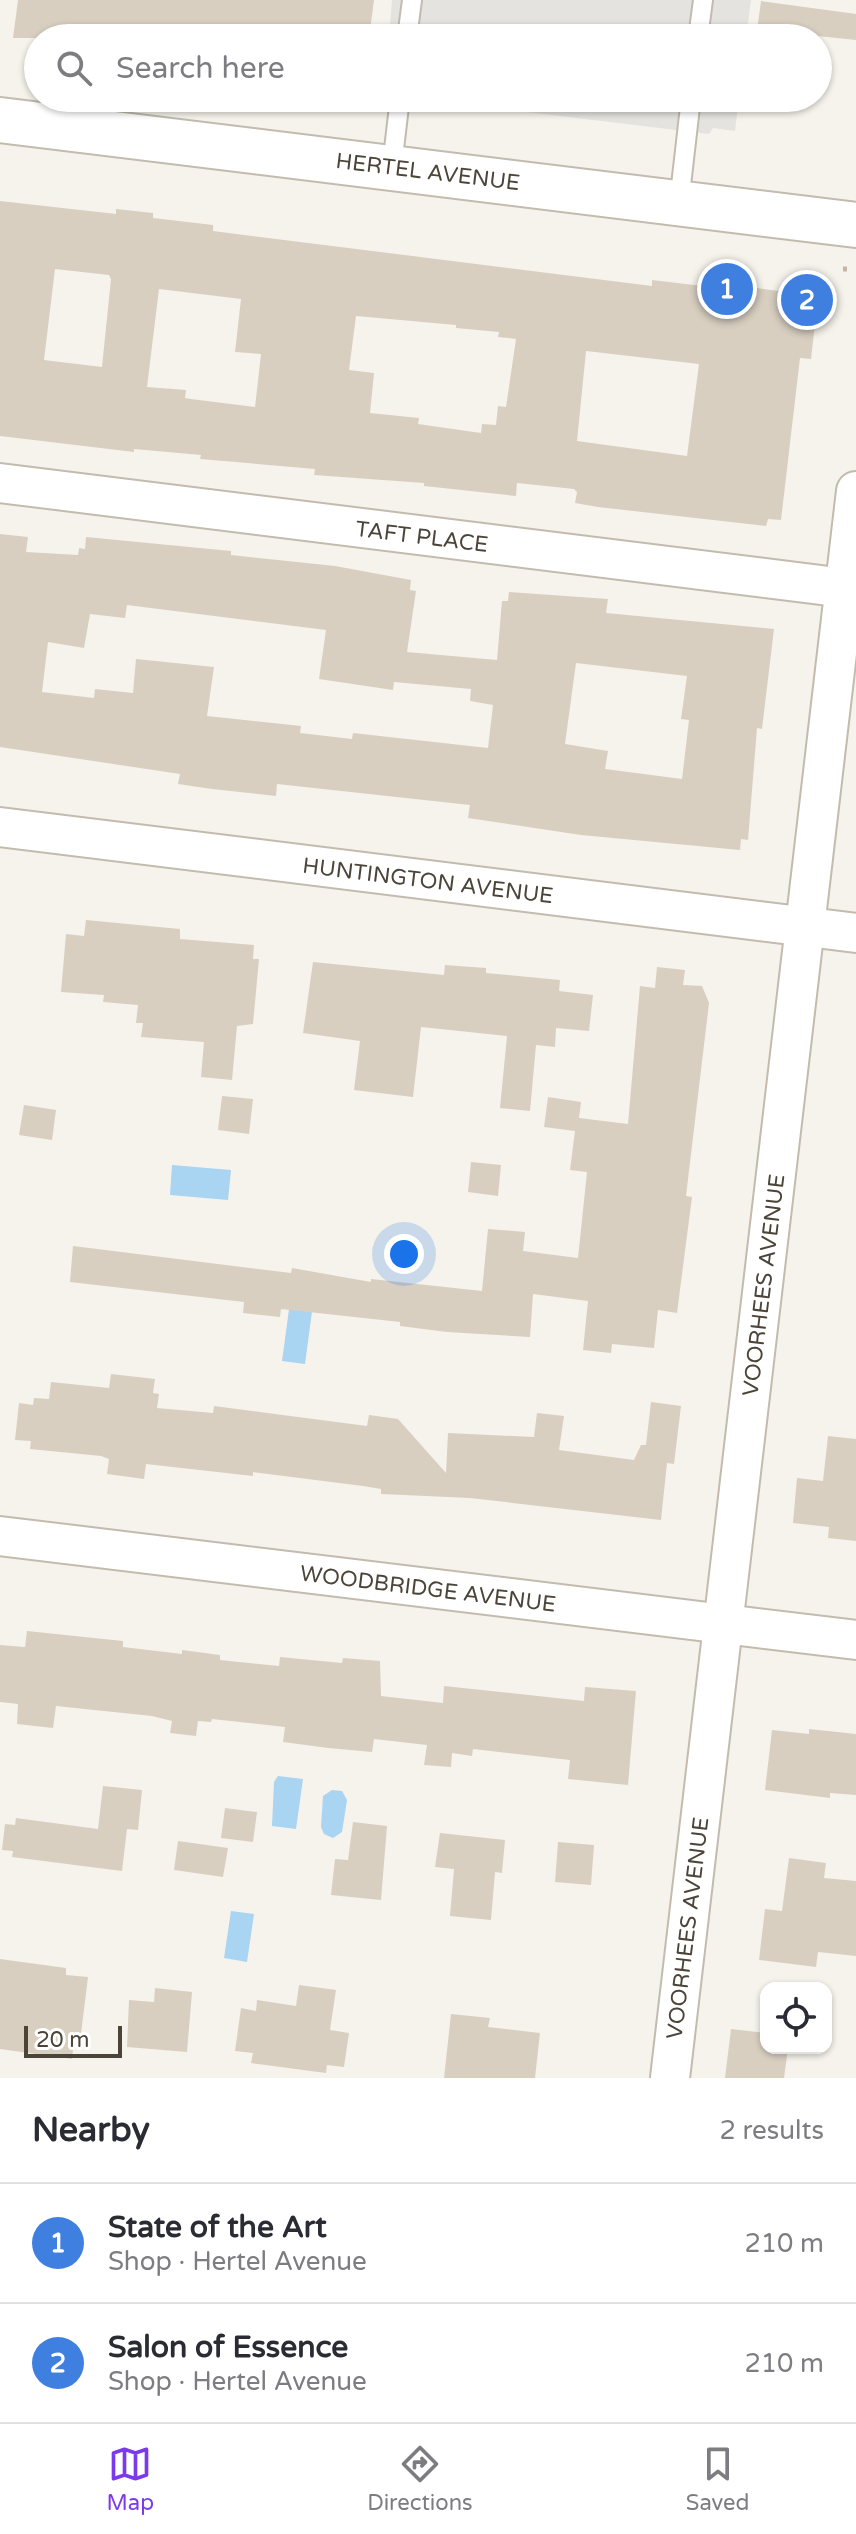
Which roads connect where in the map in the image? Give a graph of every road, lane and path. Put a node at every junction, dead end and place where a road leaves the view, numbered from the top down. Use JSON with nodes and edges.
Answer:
{"nodes":[{"id":1,"x":412,"y":0,"type":"edge"},
{"id":2,"x":703,"y":0,"type":"edge"},
{"id":3,"x":409,"y":24,"type":"edge"},
{"id":4,"x":700,"y":24,"type":"edge"},
{"id":5,"x":398,"y":112,"type":"edge"},
{"id":6,"x":689,"y":112,"type":"edge"},
{"id":7,"x":0,"y":120,"type":"edge"},
{"id":8,"x":392,"y":166,"type":"junction"},
{"id":9,"x":679,"y":203,"type":"junction"},
{"id":10,"x":856,"y":225,"type":"edge"},
{"id":11,"x":0,"y":483,"type":"edge"},
{"id":12,"x":856,"y":491,"type":"edge"},
{"id":13,"x":845,"y":588,"type":"junction"},
{"id":14,"x":0,"y":827,"type":"edge"},
{"id":15,"x":805,"y":926,"type":"junction"},
{"id":16,"x":856,"y":933,"type":"edge"},
{"id":17,"x":0,"y":1536,"type":"edge"},
{"id":18,"x":723,"y":1624,"type":"junction"},
{"id":19,"x":856,"y":1640,"type":"edge"},
{"id":20,"x":670,"y":2078,"type":"edge"}],
"edges":[{"from":1,"to":3,"type":"lane"},
{"from":2,"to":4,"type":"lane"},
{"from":5,"to":8,"type":"lane"},
{"from":6,"to":9,"type":"lane"},
{"from":7,"to":8,"type":"street","name":"HERTEL AVENUE"},
{"from":8,"to":9,"type":"street","name":"HERTEL AVENUE"},
{"from":9,"to":10,"type":"street","name":"HERTEL AVENUE"},
{"from":11,"to":13,"type":"street","name":"TAFT PLACE"},
{"from":12,"to":13,"type":"street","name":"VOORHEES AVENUE"},
{"from":13,"to":15,"type":"street","name":"VOORHEES AVENUE"},
{"from":14,"to":15,"type":"street","name":"HUNTINGTON AVENUE"},
{"from":15,"to":16,"type":"street","name":"HUNTINGTON AVENUE"},
{"from":15,"to":18,"type":"street","name":"VOORHEES AVENUE"},
{"from":17,"to":18,"type":"street","name":"WOODBRIDGE AVENUE"},
{"from":18,"to":19,"type":"street","name":"WOODBRIDGE AVENUE"},
{"from":18,"to":20,"type":"street","name":"VOORHEES AVENUE"}]}
